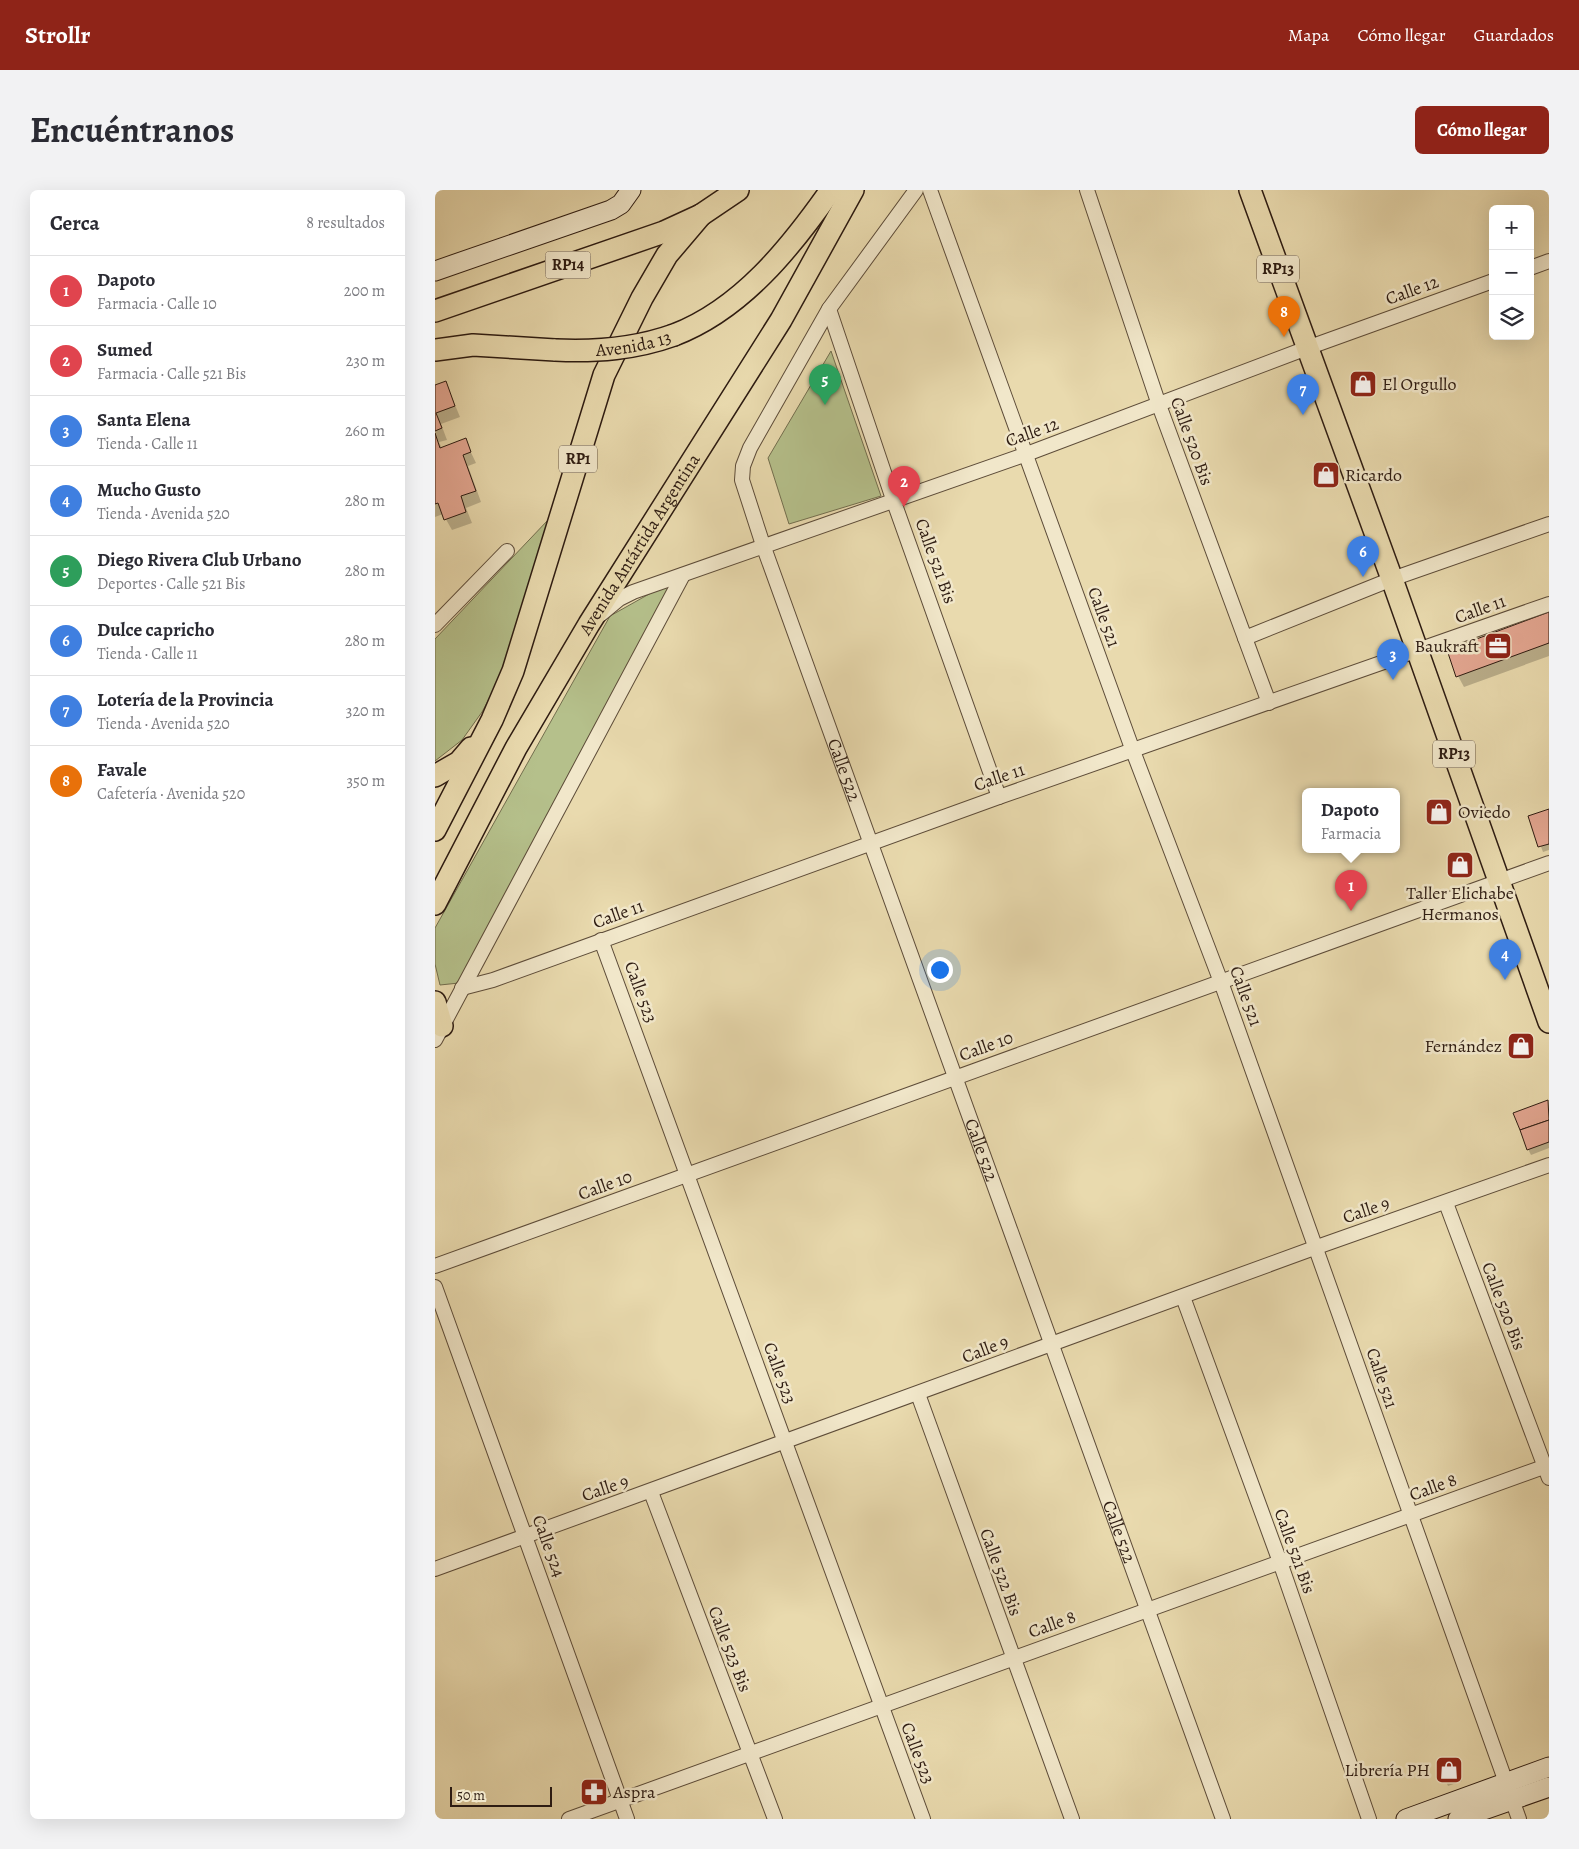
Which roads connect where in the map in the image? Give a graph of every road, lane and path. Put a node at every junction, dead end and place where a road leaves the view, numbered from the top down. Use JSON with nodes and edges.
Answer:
{"nodes":[{"id":1,"x":738,"y":190,"type":"edge"},
{"id":2,"x":831,"y":190,"type":"edge"},
{"id":3,"x":853,"y":190,"type":"edge"},
{"id":4,"x":916,"y":190,"type":"edge"},
{"id":5,"x":930,"y":190,"type":"edge"},
{"id":6,"x":1087,"y":190,"type":"edge"},
{"id":7,"x":1250,"y":190,"type":"edge"},
{"id":8,"x":630,"y":192,"type":"edge"},
{"id":9,"x":701,"y":216,"type":"junction"},
{"id":10,"x":1549,"y":261,"type":"edge"},
{"id":11,"x":1534,"y":267,"type":"edge"},
{"id":12,"x":435,"y":271,"type":"edge"},
{"id":13,"x":1489,"y":282,"type":"edge"},
{"id":14,"x":829,"y":309,"type":"junction"},
{"id":15,"x":435,"y":312,"type":"edge"},
{"id":16,"x":1307,"y":348,"type":"junction"},
{"id":17,"x":435,"y":350,"type":"edge"},
{"id":18,"x":1159,"y":406,"type":"junction"},
{"id":19,"x":1025,"y":455,"type":"junction"},
{"id":20,"x":895,"y":502,"type":"junction"},
{"id":21,"x":1549,"y":524,"type":"edge"},
{"id":22,"x":763,"y":546,"type":"junction"},
{"id":23,"x":507,"y":551,"type":"dead end"},
{"id":24,"x":683,"y":575,"type":"junction"},
{"id":25,"x":1392,"y":579,"type":"junction"},
{"id":26,"x":1549,"y":604,"type":"edge"},
{"id":27,"x":589,"y":624,"type":"junction"},
{"id":28,"x":435,"y":626,"type":"edge"},
{"id":29,"x":1245,"y":638,"type":"junction"},
{"id":30,"x":1418,"y":652,"type":"junction"},
{"id":31,"x":1269,"y":702,"type":"junction"},
{"id":32,"x":493,"y":720,"type":"junction"},
{"id":33,"x":1133,"y":751,"type":"junction"},
{"id":34,"x":435,"y":776,"type":"edge"},
{"id":35,"x":999,"y":797,"type":"junction"},
{"id":36,"x":435,"y":830,"type":"edge"},
{"id":37,"x":871,"y":844,"type":"junction"},
{"id":38,"x":1549,"y":863,"type":"edge"},
{"id":39,"x":1499,"y":882,"type":"junction"},
{"id":40,"x":435,"y":904,"type":"edge"},
{"id":41,"x":601,"y":940,"type":"junction"},
{"id":42,"x":1221,"y":982,"type":"junction"},
{"id":43,"x":462,"y":988,"type":"junction"},
{"id":44,"x":435,"y":1002,"type":"edge"},
{"id":45,"x":1549,"y":1022,"type":"edge"},
{"id":46,"x":439,"y":1033,"type":"edge"},
{"id":47,"x":955,"y":1077,"type":"junction"},
{"id":48,"x":1549,"y":1165,"type":"edge"},
{"id":49,"x":688,"y":1175,"type":"junction"},
{"id":50,"x":1446,"y":1203,"type":"junction"},
{"id":51,"x":1317,"y":1247,"type":"junction"},
{"id":52,"x":435,"y":1266,"type":"edge"},
{"id":53,"x":435,"y":1286,"type":"edge"},
{"id":54,"x":1183,"y":1297,"type":"junction"},
{"id":55,"x":1051,"y":1344,"type":"junction"},
{"id":56,"x":918,"y":1394,"type":"junction"},
{"id":57,"x":785,"y":1443,"type":"junction"},
{"id":58,"x":1548,"y":1470,"type":"edge"},
{"id":59,"x":651,"y":1492,"type":"junction"},
{"id":60,"x":1410,"y":1515,"type":"junction"},
{"id":61,"x":525,"y":1535,"type":"junction"},
{"id":62,"x":1280,"y":1562,"type":"junction"},
{"id":63,"x":435,"y":1569,"type":"edge"},
{"id":64,"x":1147,"y":1610,"type":"junction"},
{"id":65,"x":1012,"y":1659,"type":"junction"},
{"id":66,"x":881,"y":1707,"type":"junction"},
{"id":67,"x":750,"y":1754,"type":"junction"},
{"id":68,"x":1549,"y":1767,"type":"edge"},
{"id":69,"x":1549,"y":1787,"type":"edge"},
{"id":70,"x":1509,"y":1791,"type":"junction"},
{"id":71,"x":620,"y":1800,"type":"junction"},
{"id":72,"x":569,"y":1819,"type":"edge"},
{"id":73,"x":627,"y":1819,"type":"edge"},
{"id":74,"x":775,"y":1819,"type":"edge"},
{"id":75,"x":923,"y":1819,"type":"edge"},
{"id":76,"x":1072,"y":1819,"type":"edge"},
{"id":77,"x":1223,"y":1819,"type":"edge"},
{"id":78,"x":1369,"y":1819,"type":"edge"},
{"id":79,"x":1406,"y":1819,"type":"edge"},
{"id":80,"x":1458,"y":1819,"type":"edge"},
{"id":81,"x":1519,"y":1819,"type":"edge"}],
"edges":[{"from":1,"to":9,"type":"main road","number":"RP1"},
{"from":2,"to":17,"type":"main road","name":"Avenida 13","bridge":true},
{"from":3,"to":27,"type":"main road","name":"Avenida Antártida Argentina"},
{"from":4,"to":14,"type":"street"},
{"from":5,"to":19,"type":"street","name":"Calle 521"},
{"from":6,"to":18,"type":"street","name":"Calle 520 Bis"},
{"from":7,"to":16,"type":"main road","number":"RP13"},
{"from":8,"to":12,"type":"main road"},
{"from":9,"to":15,"type":"main road","number":"RP14"},
{"from":9,"to":32,"type":"main road","number":"RP1"},
{"from":10,"to":11,"type":"street"},
{"from":13,"to":16,"type":"street","name":"Calle 12"},
{"from":14,"to":20,"type":"street","name":"Calle 521 Bis"},
{"from":14,"to":22,"type":"street","name":"Calle 522"},
{"from":16,"to":18,"type":"street","name":"Calle 12"},
{"from":16,"to":25,"type":"main road","number":"RP13"},
{"from":18,"to":19,"type":"street","name":"Calle 12"},
{"from":18,"to":29,"type":"street","name":"Calle 520 Bis"},
{"from":19,"to":20,"type":"street","name":"Calle 12"},
{"from":19,"to":33,"type":"street","name":"Calle 521"},
{"from":20,"to":22,"type":"street","name":"Calle 12"},
{"from":20,"to":35,"type":"street","name":"Calle 521 Bis"},
{"from":21,"to":25,"type":"street"},
{"from":22,"to":24,"type":"street","name":"Calle 12"},
{"from":22,"to":37,"type":"street","name":"Calle 522"},
{"from":23,"to":28,"type":"street"},
{"from":24,"to":27,"type":"street","name":"Calle 12"},
{"from":24,"to":43,"type":"street"},
{"from":25,"to":29,"type":"street"},
{"from":25,"to":30,"type":"main road","number":"RP13"},
{"from":26,"to":30,"type":"street","name":"Calle 11"},
{"from":27,"to":40,"type":"main road","name":"Avenida Antártida Argentina"},
{"from":29,"to":31,"type":"street","name":"Calle 520 Bis"},
{"from":30,"to":31,"type":"street","name":"Calle 11"},
{"from":30,"to":39,"type":"main road","number":"RP13"},
{"from":31,"to":33,"type":"street","name":"Calle 11"},
{"from":32,"to":34,"type":"main road"},
{"from":32,"to":36,"type":"main road"},
{"from":33,"to":35,"type":"street","name":"Calle 11"},
{"from":33,"to":42,"type":"street","name":"Calle 521"},
{"from":35,"to":37,"type":"street","name":"Calle 11"},
{"from":37,"to":41,"type":"street","name":"Calle 11"},
{"from":37,"to":47,"type":"street","name":"Calle 522"},
{"from":38,"to":39,"type":"street","name":"Calle 10"},
{"from":39,"to":42,"type":"street","name":"Calle 10"},
{"from":39,"to":45,"type":"main road","number":"RP13"},
{"from":41,"to":43,"type":"street","name":"Calle 11"},
{"from":41,"to":49,"type":"street","name":"Calle 523"},
{"from":42,"to":47,"type":"street","name":"Calle 10"},
{"from":42,"to":51,"type":"street","name":"Calle 521"},
{"from":43,"to":46,"type":"street"},
{"from":44,"to":46,"type":"main road"},
{"from":47,"to":49,"type":"street","name":"Calle 10"},
{"from":47,"to":55,"type":"street","name":"Calle 522"},
{"from":48,"to":50,"type":"street","name":"Calle 9"},
{"from":49,"to":52,"type":"street","name":"Calle 10"},
{"from":49,"to":57,"type":"street","name":"Calle 523"},
{"from":50,"to":51,"type":"street","name":"Calle 9"},
{"from":50,"to":58,"type":"street","name":"Calle 520 Bis"},
{"from":51,"to":54,"type":"street","name":"Calle 9"},
{"from":51,"to":60,"type":"street","name":"Calle 521"},
{"from":53,"to":61,"type":"street","name":"Calle 524"},
{"from":54,"to":55,"type":"street","name":"Calle 9"},
{"from":54,"to":62,"type":"street","name":"Calle 521 Bis"},
{"from":55,"to":56,"type":"street","name":"Calle 9"},
{"from":55,"to":64,"type":"street","name":"Calle 522"},
{"from":56,"to":57,"type":"street","name":"Calle 9"},
{"from":56,"to":65,"type":"street","name":"Calle 522 Bis"},
{"from":57,"to":59,"type":"street","name":"Calle 9"},
{"from":57,"to":66,"type":"street","name":"Calle 523"},
{"from":58,"to":60,"type":"street","name":"Calle 8"},
{"from":59,"to":61,"type":"street","name":"Calle 9"},
{"from":59,"to":67,"type":"street","name":"Calle 523 Bis"},
{"from":60,"to":62,"type":"street","name":"Calle 8"},
{"from":60,"to":70,"type":"street","name":"Calle 521"},
{"from":61,"to":63,"type":"street","name":"Calle 9"},
{"from":61,"to":71,"type":"street","name":"Calle 524"},
{"from":62,"to":64,"type":"street","name":"Calle 8"},
{"from":62,"to":78,"type":"street","name":"Calle 521 Bis"},
{"from":64,"to":65,"type":"street","name":"Calle 8"},
{"from":64,"to":77,"type":"street","name":"Calle 522"},
{"from":65,"to":66,"type":"street","name":"Calle 8"},
{"from":65,"to":76,"type":"street","name":"Calle 522 Bis"},
{"from":66,"to":67,"type":"street","name":"Calle 8"},
{"from":66,"to":75,"type":"street","name":"Calle 523"},
{"from":67,"to":71,"type":"street","name":"Calle 8"},
{"from":67,"to":74,"type":"street","name":"Calle 523 Bis"},
{"from":68,"to":70,"type":"main road"},
{"from":69,"to":70,"type":"main road"},
{"from":70,"to":79,"type":"main road"},
{"from":70,"to":80,"type":"main road"},
{"from":70,"to":81,"type":"street","name":"Calle 521"},
{"from":71,"to":72,"type":"street","name":"Calle 8"},
{"from":71,"to":73,"type":"street","name":"Calle 524"}]}
